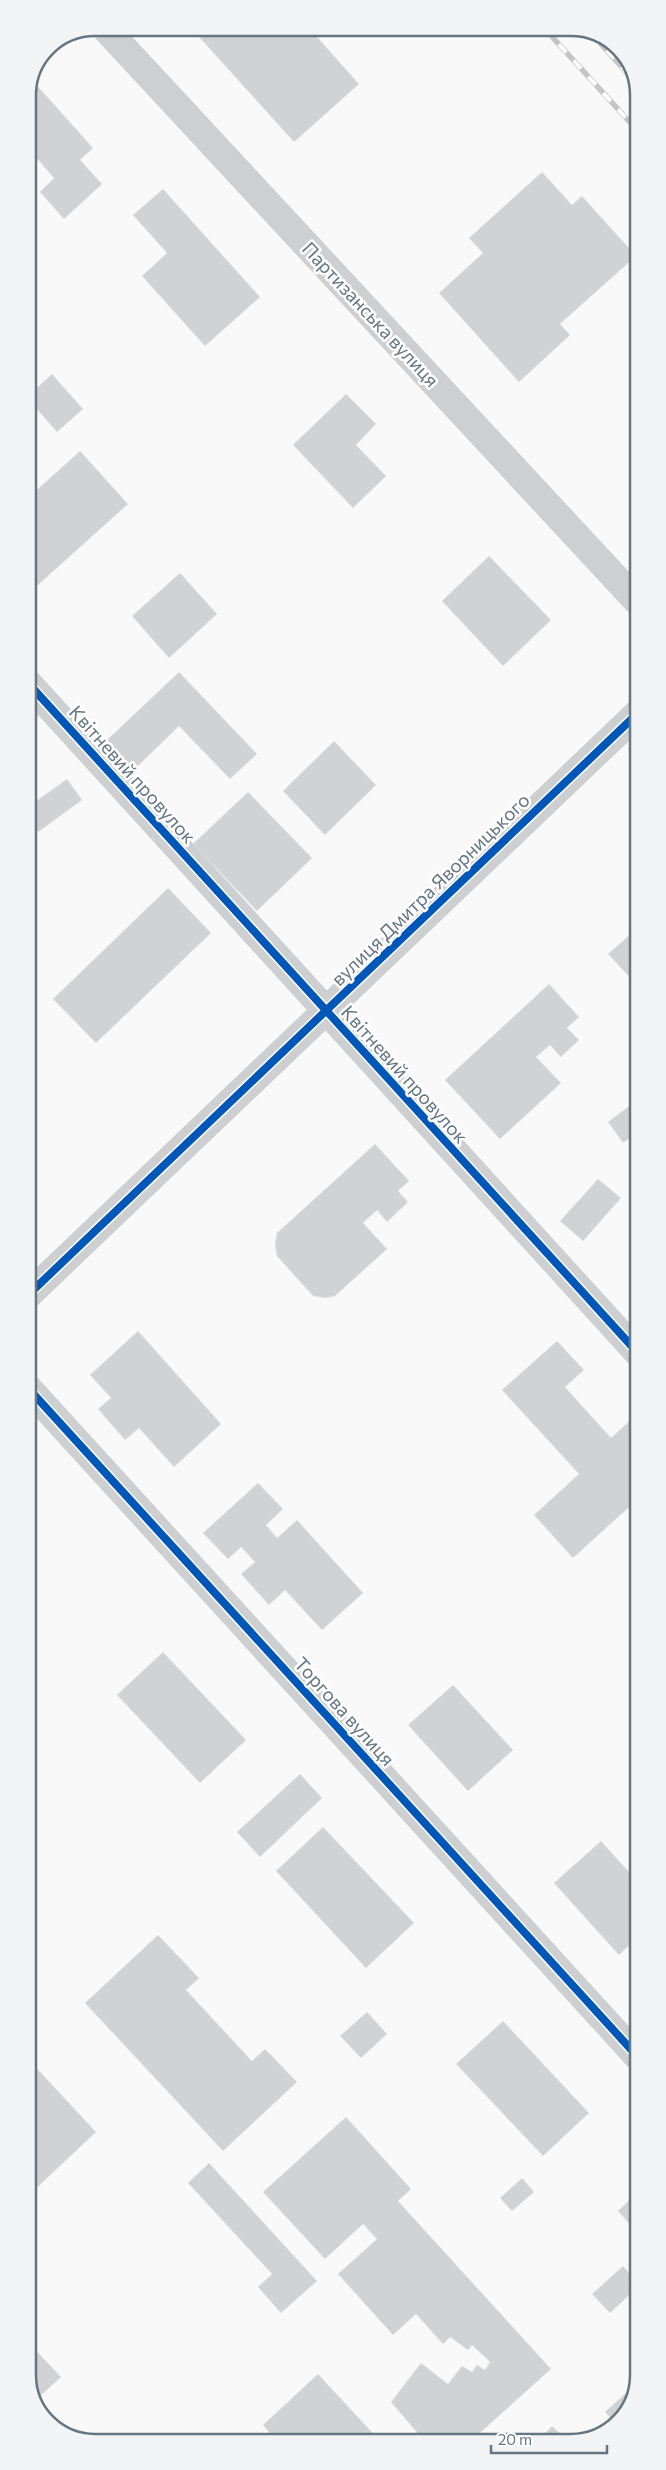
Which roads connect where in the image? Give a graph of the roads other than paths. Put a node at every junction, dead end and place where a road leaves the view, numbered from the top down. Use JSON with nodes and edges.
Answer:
{"nodes":[{"id":1,"x":112,"y":36,"type":"edge"},
{"id":2,"x":630,"y":592,"type":"edge"},
{"id":3,"x":36,"y":692,"type":"edge"},
{"id":4,"x":630,"y":721,"type":"edge"},
{"id":5,"x":326,"y":1011,"type":"junction"},
{"id":6,"x":36,"y":1288,"type":"edge"},
{"id":7,"x":630,"y":1344,"type":"edge"},
{"id":8,"x":36,"y":1397,"type":"edge"},
{"id":9,"x":630,"y":2048,"type":"edge"}],
"edges":[{"from":1,"to":2,"type":"street","name":"Партизанська вулиця"},
{"from":3,"to":5,"type":"street","name":"Квітневий провулок"},
{"from":4,"to":5,"type":"street","name":"вулиця Дмитра Яворницького"},
{"from":5,"to":6,"type":"street","name":"вулиця Дмитра Яворницького"},
{"from":5,"to":7,"type":"street","name":"Квітневий провулок"},
{"from":8,"to":9,"type":"street","name":"Торгова вулиця"}]}
